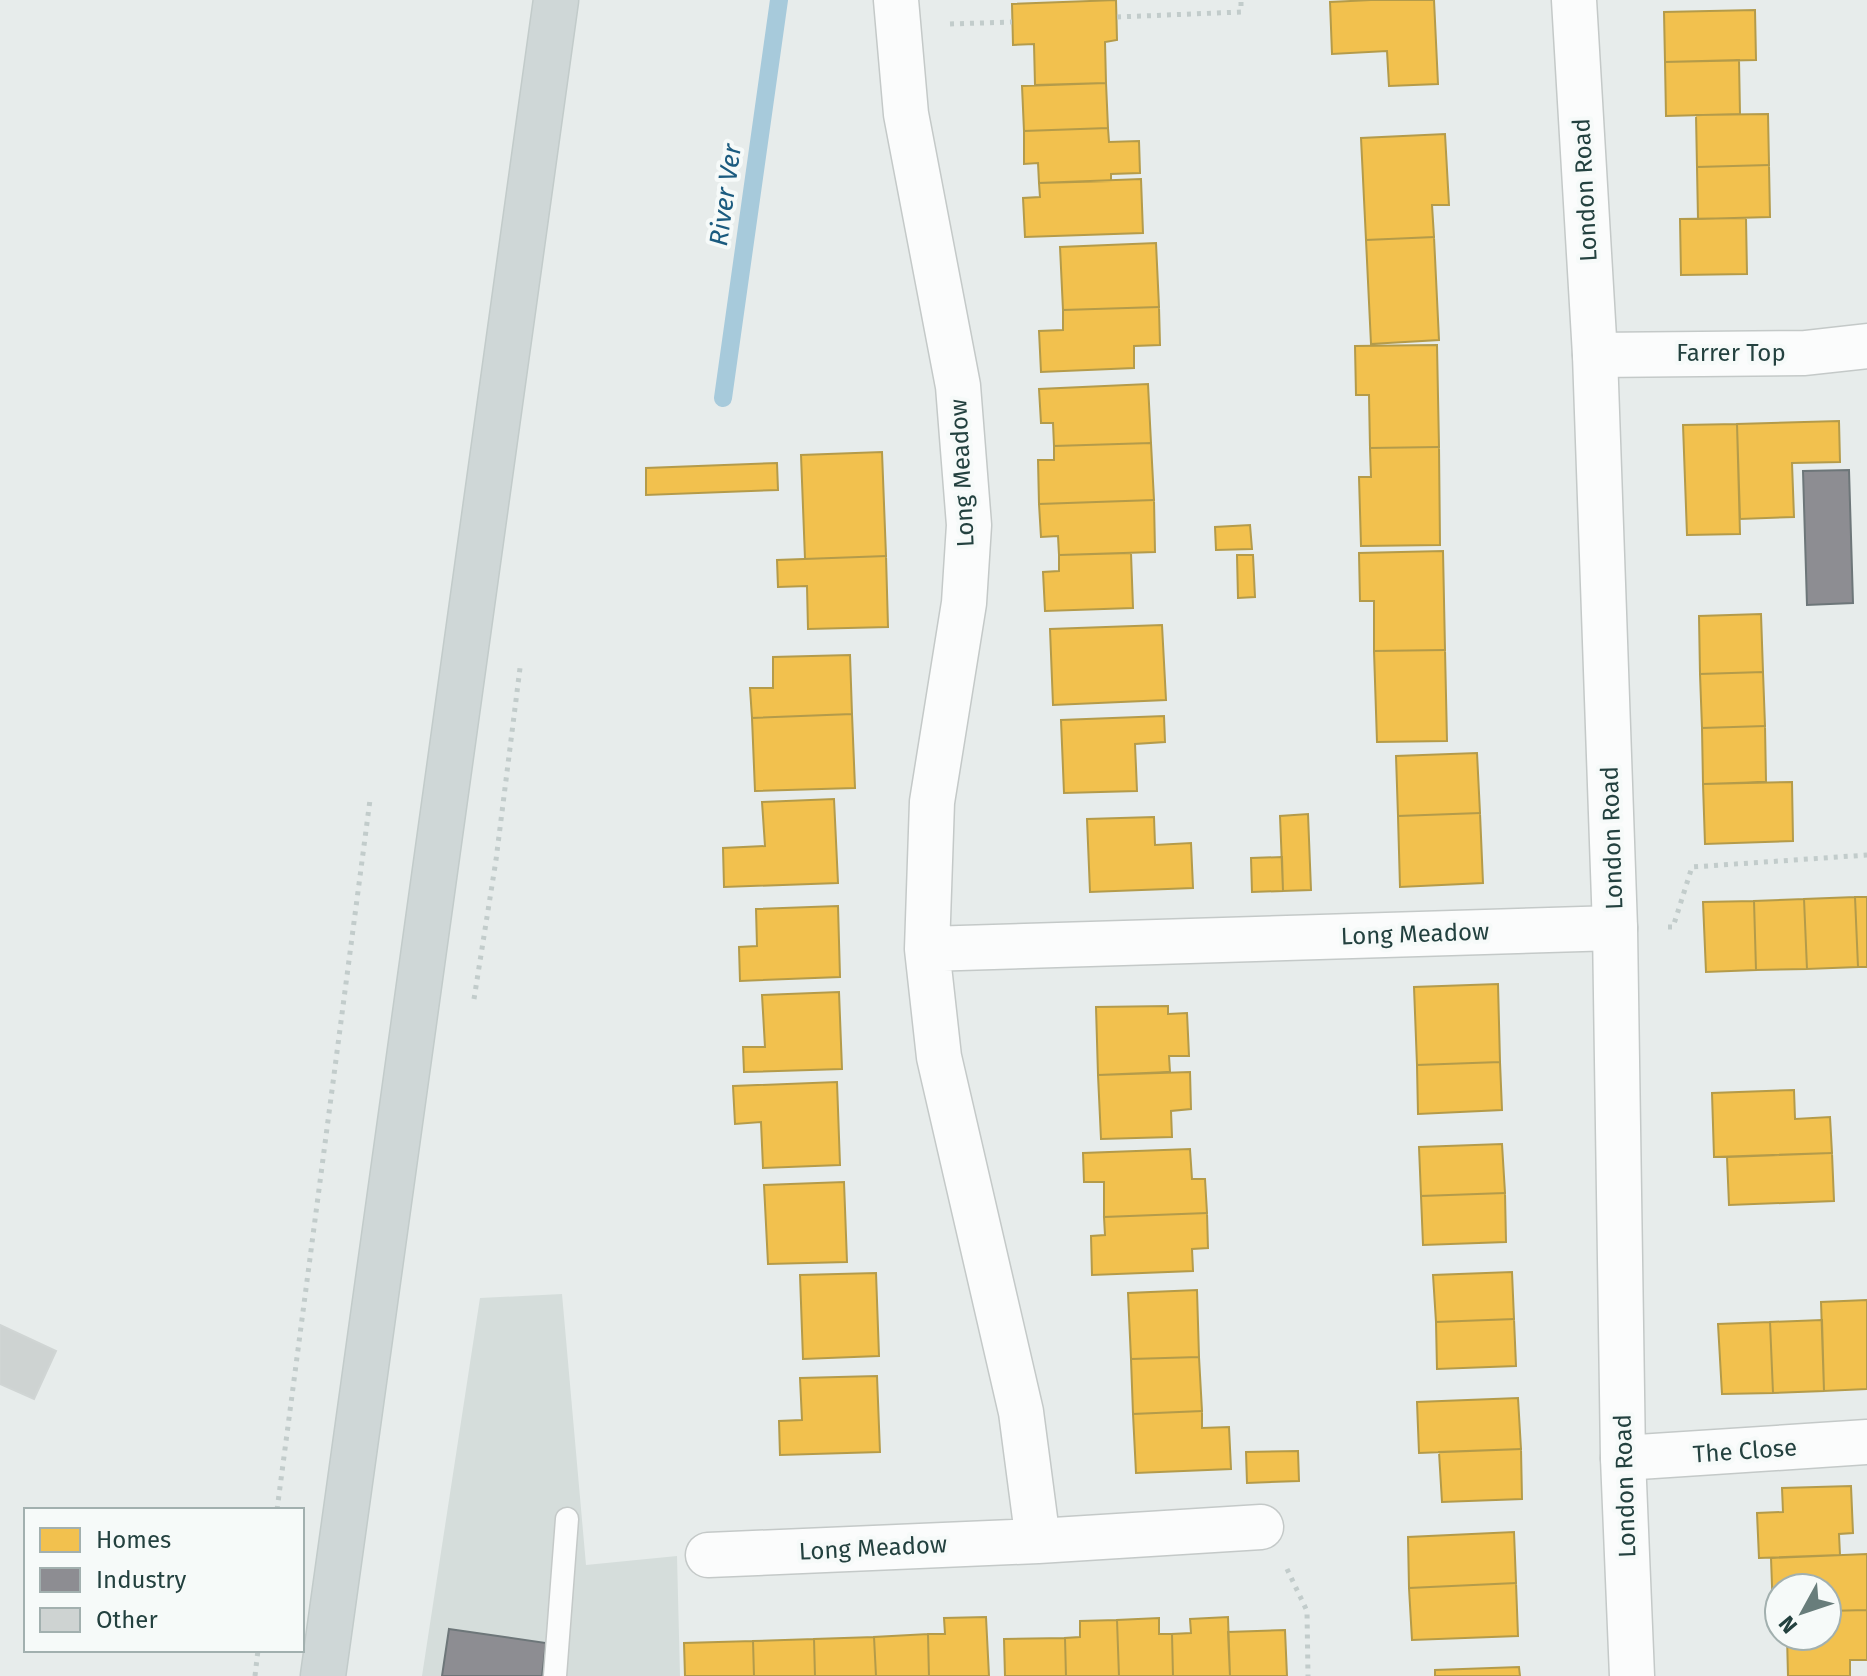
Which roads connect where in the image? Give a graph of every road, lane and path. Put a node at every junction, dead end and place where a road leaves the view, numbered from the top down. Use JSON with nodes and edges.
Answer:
{"nodes":[{"id":1,"x":556,"y":0,"type":"edge"},
{"id":2,"x":1241,"y":0,"type":"edge"},
{"id":3,"x":1574,"y":0,"type":"edge"},
{"id":4,"x":897,"y":13,"type":"edge"},
{"id":5,"x":1117,"y":17,"type":"dead end"},
{"id":6,"x":1012,"y":22,"type":"dead end"},
{"id":7,"x":1867,"y":346,"type":"edge"},
{"id":8,"x":1595,"y":355,"type":"junction"},
{"id":9,"x":370,"y":800,"type":"dead end"},
{"id":10,"x":1867,"y":855,"type":"edge"},
{"id":11,"x":1615,"y":928,"type":"junction"},
{"id":12,"x":927,"y":949,"type":"junction"},
{"id":13,"x":1867,"y":1442,"type":"edge"},
{"id":14,"x":1623,"y":1458,"type":"junction"},
{"id":15,"x":277,"y":1508,"type":"edge"},
{"id":16,"x":567,"y":1519,"type":"dead end"},
{"id":17,"x":1261,"y":1527,"type":"joint"},
{"id":18,"x":1038,"y":1541,"type":"junction"},
{"id":19,"x":708,"y":1555,"type":"dead end"},
{"id":20,"x":258,"y":1652,"type":"edge"},
{"id":21,"x":255,"y":1676,"type":"edge"},
{"id":22,"x":323,"y":1676,"type":"edge"},
{"id":23,"x":555,"y":1676,"type":"edge"},
{"id":24,"x":1308,"y":1676,"type":"edge"},
{"id":25,"x":1632,"y":1676,"type":"edge"}],
"edges":[{"from":1,"to":22,"type":"main road"},
{"from":2,"to":5,"type":"path"},
{"from":3,"to":8,"type":"street","name":"London Road"},
{"from":4,"to":6,"type":"path"},
{"from":4,"to":12,"type":"street","name":"Long Meadow"},
{"from":7,"to":8,"type":"street","name":"Farrer Top"},
{"from":8,"to":11,"type":"street","name":"London Road"},
{"from":9,"to":15,"type":"path"},
{"from":10,"to":11,"type":"path"},
{"from":11,"to":12,"type":"street","name":"Long Meadow"},
{"from":11,"to":14,"type":"street","name":"London Road"},
{"from":12,"to":18,"type":"street","name":"Long Meadow"},
{"from":13,"to":14,"type":"street","name":"The Close"},
{"from":14,"to":25,"type":"street","name":"London Road"},
{"from":16,"to":23,"type":"lane"},
{"from":17,"to":18,"type":"street","name":"Long Meadow"},
{"from":17,"to":24,"type":"path"},
{"from":18,"to":19,"type":"street","name":"Long Meadow"},
{"from":20,"to":21,"type":"path"}]}
